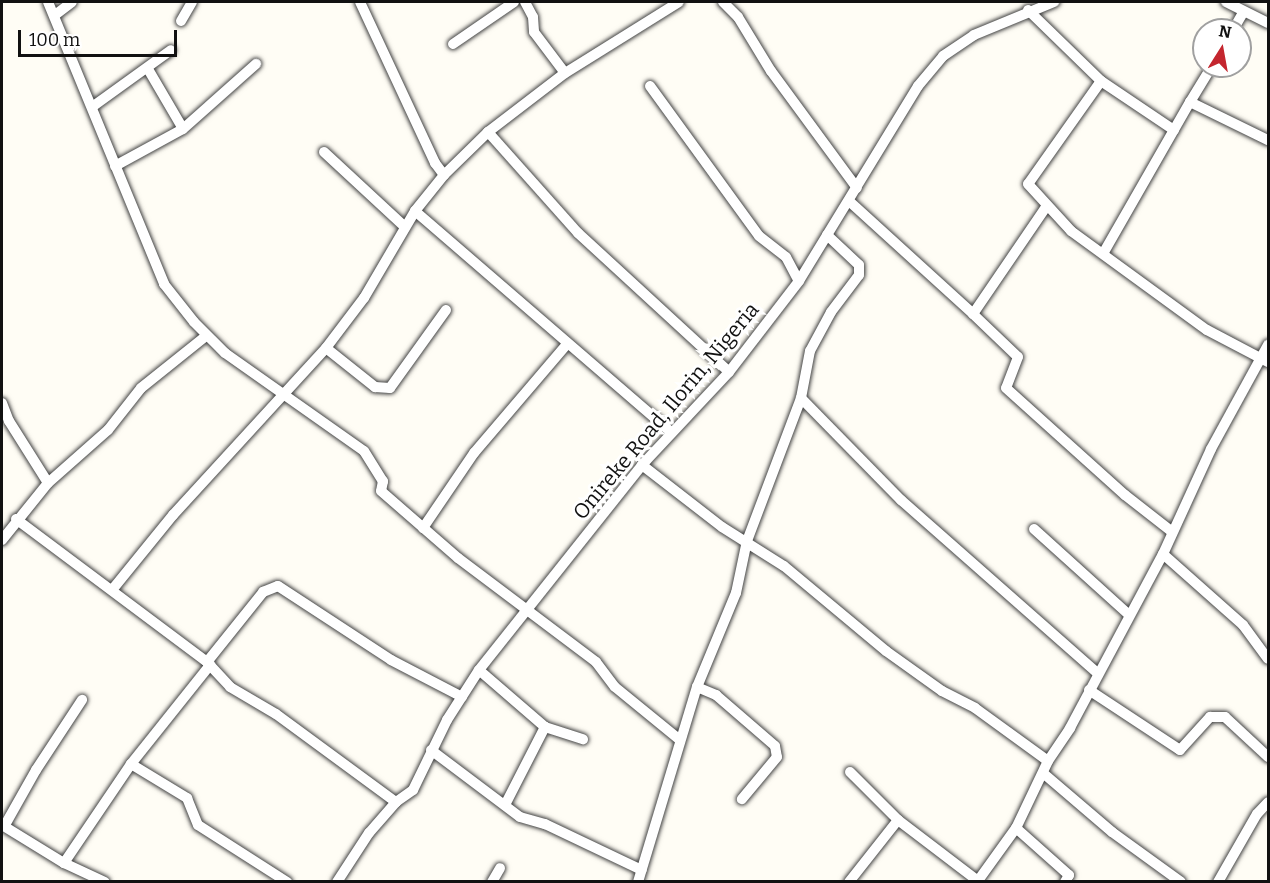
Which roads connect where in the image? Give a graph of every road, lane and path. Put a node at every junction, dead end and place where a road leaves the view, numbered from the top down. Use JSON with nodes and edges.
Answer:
{"nodes":[{"id":1,"x":48,"y":2,"type":"edge"},
{"id":2,"x":72,"y":2,"type":"edge"},
{"id":3,"x":192,"y":2,"type":"edge"},
{"id":4,"x":360,"y":2,"type":"edge"},
{"id":5,"x":514,"y":2,"type":"edge"},
{"id":6,"x":525,"y":2,"type":"edge"},
{"id":7,"x":679,"y":2,"type":"edge"},
{"id":8,"x":723,"y":2,"type":"edge"},
{"id":9,"x":1054,"y":2,"type":"edge"},
{"id":10,"x":1226,"y":2,"type":"edge"},
{"id":11,"x":1028,"y":10,"type":"junction"},
{"id":12,"x":1243,"y":13,"type":"junction"},
{"id":13,"x":55,"y":15,"type":"junction"},
{"id":14,"x":1240,"y":18,"type":"edge"},
{"id":15,"x":181,"y":21,"type":"dead end"},
{"id":16,"x":1269,"y":23,"type":"edge"},
{"id":17,"x":453,"y":44,"type":"dead end"},
{"id":18,"x":171,"y":50,"type":"dead end"},
{"id":19,"x":256,"y":64,"type":"dead end"},
{"id":20,"x":148,"y":69,"type":"junction"},
{"id":21,"x":565,"y":73,"type":"junction"},
{"id":22,"x":1205,"y":78,"type":"edge"},
{"id":23,"x":1101,"y":81,"type":"junction"},
{"id":24,"x":650,"y":86,"type":"dead end"},
{"id":25,"x":1190,"y":102,"type":"junction"},
{"id":26,"x":92,"y":106,"type":"junction"},
{"id":27,"x":183,"y":129,"type":"junction"},
{"id":28,"x":1174,"y":130,"type":"junction"},
{"id":29,"x":488,"y":132,"type":"junction"},
{"id":30,"x":1269,"y":140,"type":"edge"},
{"id":31,"x":324,"y":152,"type":"dead end"},
{"id":32,"x":115,"y":166,"type":"junction"},
{"id":33,"x":444,"y":175,"type":"junction"},
{"id":34,"x":857,"y":188,"type":"junction"},
{"id":35,"x":849,"y":201,"type":"junction"},
{"id":36,"x":1046,"y":207,"type":"junction"},
{"id":37,"x":415,"y":211,"type":"junction"},
{"id":38,"x":405,"y":227,"type":"junction"},
{"id":39,"x":827,"y":235,"type":"junction"},
{"id":40,"x":1104,"y":252,"type":"junction"},
{"id":41,"x":799,"y":281,"type":"junction"},
{"id":42,"x":446,"y":310,"type":"dead end"},
{"id":43,"x":973,"y":314,"type":"junction"},
{"id":44,"x":206,"y":336,"type":"junction"},
{"id":45,"x":567,"y":344,"type":"junction"},
{"id":46,"x":1269,"y":345,"type":"edge"},
{"id":47,"x":326,"y":348,"type":"junction"},
{"id":48,"x":1264,"y":361,"type":"edge"},
{"id":49,"x":729,"y":372,"type":"junction"},
{"id":50,"x":283,"y":396,"type":"junction"},
{"id":51,"x":801,"y":398,"type":"junction"},
{"id":52,"x":2,"y":403,"type":"edge"},
{"id":53,"x":671,"y":432,"type":"junction"},
{"id":54,"x":642,"y":465,"type":"junction"},
{"id":55,"x":48,"y":483,"type":"junction"},
{"id":56,"x":16,"y":519,"type":"junction"},
{"id":57,"x":423,"y":528,"type":"junction"},
{"id":58,"x":1034,"y":529,"type":"dead end"},
{"id":59,"x":1171,"y":531,"type":"junction"},
{"id":60,"x":2,"y":540,"type":"edge"},
{"id":61,"x":747,"y":541,"type":"junction"},
{"id":62,"x":1163,"y":554,"type":"junction"},
{"id":63,"x":112,"y":591,"type":"junction"},
{"id":64,"x":530,"y":610,"type":"junction"},
{"id":65,"x":1128,"y":614,"type":"junction"},
{"id":66,"x":1269,"y":659,"type":"edge"},
{"id":67,"x":208,"y":663,"type":"junction"},
{"id":68,"x":479,"y":670,"type":"junction"},
{"id":69,"x":1097,"y":673,"type":"junction"},
{"id":70,"x":697,"y":687,"type":"junction"},
{"id":71,"x":1089,"y":690,"type":"junction"},
{"id":72,"x":462,"y":697,"type":"junction"},
{"id":73,"x":82,"y":700,"type":"dead end"},
{"id":74,"x":546,"y":727,"type":"junction"},
{"id":75,"x":583,"y":739,"type":"dead end"},
{"id":76,"x":680,"y":740,"type":"junction"},
{"id":77,"x":431,"y":750,"type":"junction"},
{"id":78,"x":1269,"y":757,"type":"edge"},
{"id":79,"x":1048,"y":761,"type":"junction"},
{"id":80,"x":130,"y":764,"type":"junction"},
{"id":81,"x":850,"y":772,"type":"dead end"},
{"id":82,"x":1043,"y":773,"type":"junction"},
{"id":83,"x":742,"y":799,"type":"dead end"},
{"id":84,"x":396,"y":802,"type":"junction"},
{"id":85,"x":1269,"y":802,"type":"edge"},
{"id":86,"x":505,"y":805,"type":"junction"},
{"id":87,"x":898,"y":820,"type":"junction"},
{"id":88,"x":3,"y":825,"type":"edge"},
{"id":89,"x":1016,"y":828,"type":"junction"},
{"id":90,"x":64,"y":863,"type":"junction"},
{"id":91,"x":500,"y":868,"type":"dead end"},
{"id":92,"x":642,"y":870,"type":"junction"},
{"id":93,"x":1166,"y":877,"type":"edge"},
{"id":94,"x":977,"y":881,"type":"edge"},
{"id":95,"x":105,"y":882,"type":"edge"},
{"id":96,"x":287,"y":882,"type":"edge"},
{"id":97,"x":337,"y":882,"type":"edge"},
{"id":98,"x":492,"y":882,"type":"edge"},
{"id":99,"x":638,"y":882,"type":"edge"},
{"id":100,"x":849,"y":882,"type":"edge"},
{"id":101,"x":1065,"y":882,"type":"edge"},
{"id":102,"x":1180,"y":882,"type":"edge"},
{"id":103,"x":1218,"y":882,"type":"edge"}],
"edges":[{"from":1,"to":13,"type":"street"},
{"from":2,"to":13,"type":"street"},
{"from":3,"to":15,"type":"street"},
{"from":4,"to":33,"type":"street"},
{"from":5,"to":17,"type":"street"},
{"from":6,"to":21,"type":"street"},
{"from":7,"to":21,"type":"street"},
{"from":8,"to":34,"type":"street"},
{"from":9,"to":11,"type":"street","name":"Onireke Road, Ilorin, Nigeria"},
{"from":10,"to":12,"type":"street"},
{"from":11,"to":23,"type":"street"},
{"from":11,"to":34,"type":"street","name":"Onireke Road, Ilorin, Nigeria"},
{"from":12,"to":14,"type":"street"},
{"from":12,"to":16,"type":"street"},
{"from":13,"to":26,"type":"street"},
{"from":18,"to":20,"type":"street"},
{"from":19,"to":27,"type":"street"},
{"from":20,"to":26,"type":"street"},
{"from":20,"to":27,"type":"street"},
{"from":21,"to":29,"type":"street"},
{"from":22,"to":25,"type":"street"},
{"from":23,"to":28,"type":"street"},
{"from":23,"to":36,"type":"street"},
{"from":24,"to":41,"type":"street"},
{"from":25,"to":28,"type":"street"},
{"from":25,"to":30,"type":"street"},
{"from":26,"to":32,"type":"street"},
{"from":27,"to":32,"type":"street"},
{"from":28,"to":40,"type":"street"},
{"from":29,"to":33,"type":"street"},
{"from":29,"to":49,"type":"street"},
{"from":31,"to":38,"type":"street"},
{"from":32,"to":44,"type":"street"},
{"from":33,"to":37,"type":"street"},
{"from":34,"to":35,"type":"street","name":"Onireke Road, Ilorin, Nigeria"},
{"from":35,"to":39,"type":"street","name":"Onireke Road, Ilorin, Nigeria"},
{"from":35,"to":43,"type":"street"},
{"from":36,"to":40,"type":"street"},
{"from":36,"to":43,"type":"street"},
{"from":37,"to":38,"type":"street"},
{"from":37,"to":45,"type":"street"},
{"from":38,"to":47,"type":"street"},
{"from":39,"to":41,"type":"street","name":"Onireke Road, Ilorin, Nigeria"},
{"from":39,"to":51,"type":"street"},
{"from":40,"to":48,"type":"street"},
{"from":41,"to":49,"type":"street","name":"Onireke Road, Ilorin, Nigeria"},
{"from":42,"to":47,"type":"street"},
{"from":43,"to":59,"type":"street"},
{"from":44,"to":50,"type":"street"},
{"from":44,"to":55,"type":"street"},
{"from":45,"to":53,"type":"street"},
{"from":45,"to":57,"type":"street"},
{"from":46,"to":48,"type":"street"},
{"from":47,"to":50,"type":"street"},
{"from":48,"to":59,"type":"street"},
{"from":49,"to":53,"type":"street","name":"Onireke Road, Ilorin, Nigeria"},
{"from":50,"to":57,"type":"street"},
{"from":50,"to":63,"type":"street"},
{"from":51,"to":61,"type":"street"},
{"from":51,"to":69,"type":"street"},
{"from":52,"to":55,"type":"street"},
{"from":53,"to":54,"type":"street","name":"Onireke Road, Ilorin, Nigeria"},
{"from":54,"to":61,"type":"street"},
{"from":54,"to":64,"type":"street","name":"Onireke Road, Ilorin, Nigeria"},
{"from":55,"to":56,"type":"street"},
{"from":56,"to":60,"type":"street"},
{"from":56,"to":63,"type":"street"},
{"from":57,"to":64,"type":"street"},
{"from":58,"to":65,"type":"street"},
{"from":59,"to":62,"type":"street"},
{"from":61,"to":70,"type":"street"},
{"from":61,"to":79,"type":"street"},
{"from":62,"to":65,"type":"street"},
{"from":62,"to":66,"type":"street"},
{"from":63,"to":67,"type":"street"},
{"from":64,"to":68,"type":"street","name":"Onireke Road, Ilorin, Nigeria"},
{"from":64,"to":76,"type":"street"},
{"from":65,"to":69,"type":"street"},
{"from":67,"to":72,"type":"street"},
{"from":67,"to":80,"type":"street"},
{"from":67,"to":84,"type":"street"},
{"from":68,"to":72,"type":"street","name":"Onireke Road, Ilorin, Nigeria"},
{"from":68,"to":74,"type":"street"},
{"from":69,"to":71,"type":"street"},
{"from":70,"to":76,"type":"street"},
{"from":70,"to":83,"type":"street"},
{"from":71,"to":78,"type":"street"},
{"from":71,"to":79,"type":"street"},
{"from":72,"to":77,"type":"street","name":"Onireke Road, Ilorin, Nigeria"},
{"from":73,"to":88,"type":"street"},
{"from":74,"to":75,"type":"street"},
{"from":74,"to":86,"type":"street"},
{"from":76,"to":92,"type":"street"},
{"from":77,"to":84,"type":"street","name":"Onireke Road, Ilorin, Nigeria"},
{"from":77,"to":86,"type":"street"},
{"from":79,"to":82,"type":"street"},
{"from":80,"to":90,"type":"street"},
{"from":80,"to":96,"type":"street"},
{"from":81,"to":87,"type":"street"},
{"from":82,"to":89,"type":"street"},
{"from":82,"to":93,"type":"street"},
{"from":84,"to":97,"type":"street","name":"Onireke Road, Ilorin, Nigeria"},
{"from":85,"to":103,"type":"street"},
{"from":86,"to":92,"type":"street"},
{"from":87,"to":94,"type":"street"},
{"from":87,"to":100,"type":"street"},
{"from":88,"to":90,"type":"street"},
{"from":89,"to":94,"type":"street"},
{"from":89,"to":101,"type":"street"},
{"from":90,"to":95,"type":"street"},
{"from":91,"to":98,"type":"street"},
{"from":92,"to":99,"type":"street"},
{"from":93,"to":102,"type":"street"}]}
